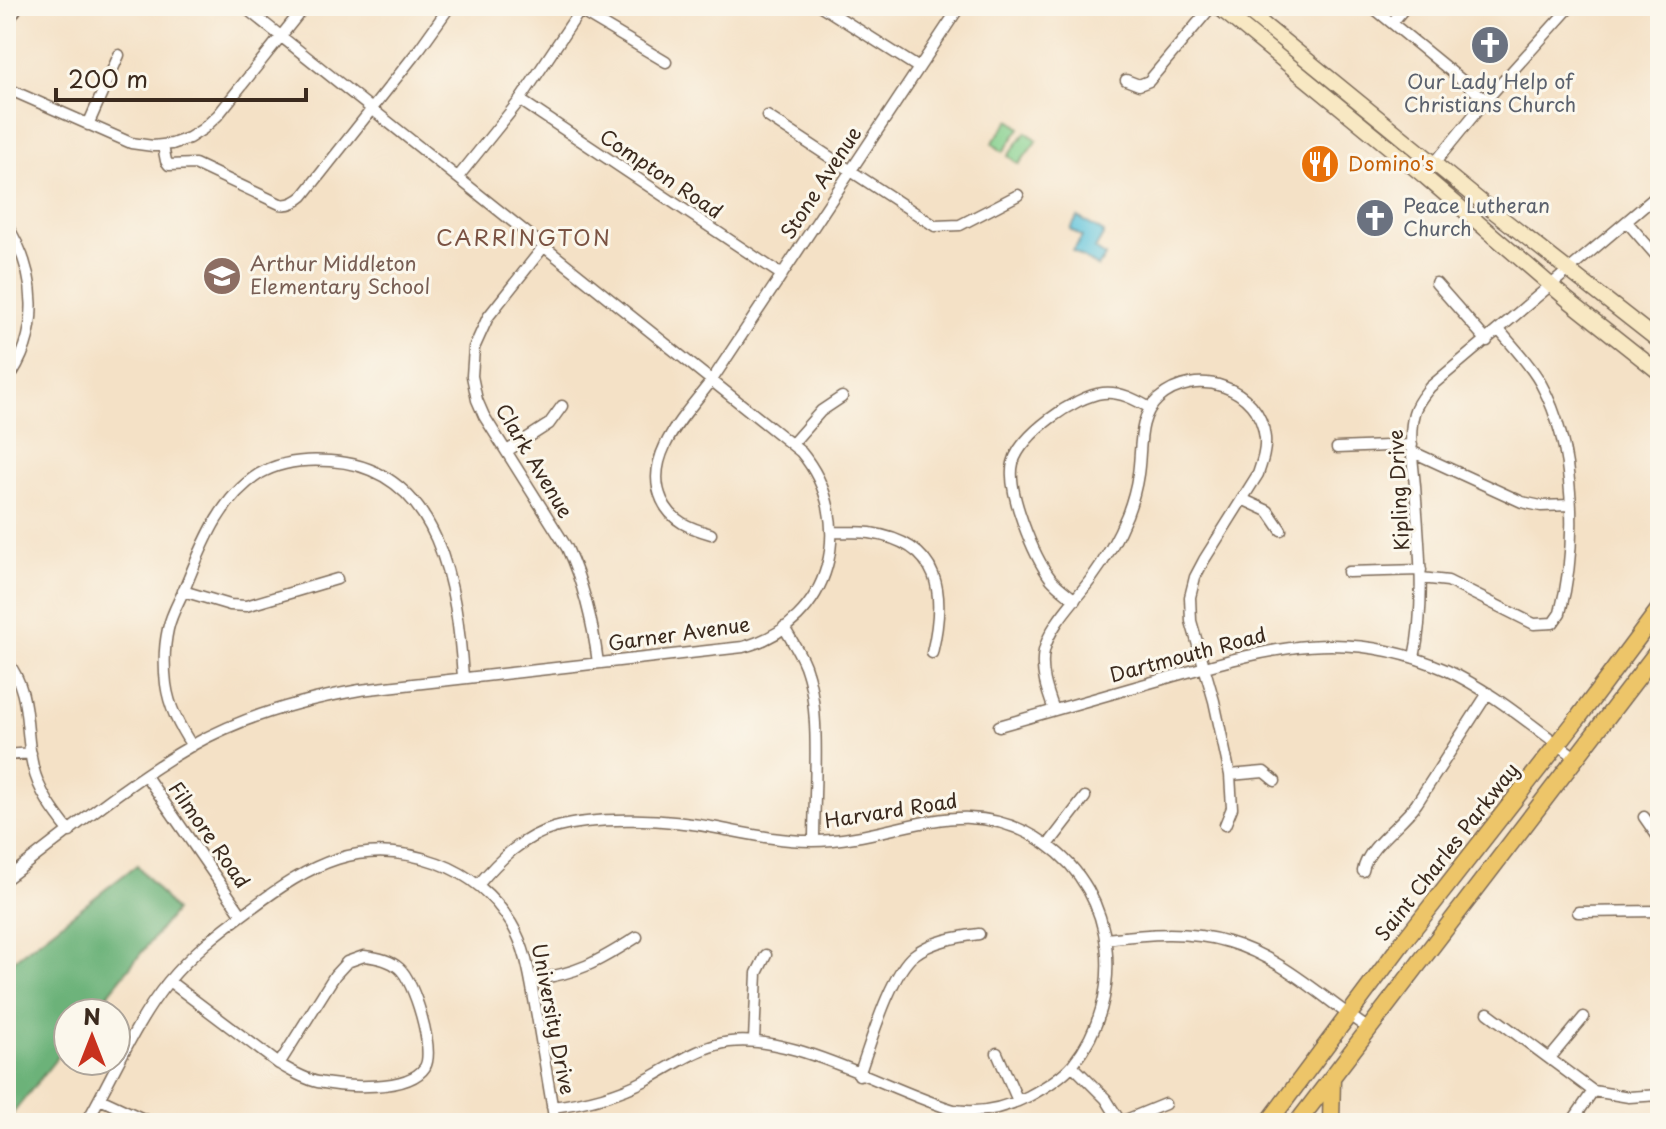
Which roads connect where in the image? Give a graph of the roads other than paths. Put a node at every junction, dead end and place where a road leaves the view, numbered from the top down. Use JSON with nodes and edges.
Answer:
{"nodes":[{"id":1,"x":18,"y":6,"type":"edge"},
{"id":2,"x":243,"y":6,"type":"edge"},
{"id":3,"x":305,"y":6,"type":"edge"},
{"id":4,"x":450,"y":6,"type":"edge"},
{"id":5,"x":821,"y":6,"type":"edge"},
{"id":6,"x":960,"y":6,"type":"edge"},
{"id":7,"x":1214,"y":6,"type":"edge"},
{"id":8,"x":1241,"y":6,"type":"edge"},
{"id":9,"x":1371,"y":6,"type":"edge"},
{"id":10,"x":1406,"y":6,"type":"edge"},
{"id":11,"x":1571,"y":6,"type":"edge"},
{"id":12,"x":582,"y":9,"type":"edge"},
{"id":13,"x":1392,"y":23,"type":"junction"},
{"id":14,"x":6,"y":25,"type":"edge"},
{"id":15,"x":281,"y":36,"type":"junction"},
{"id":16,"x":119,"y":55,"type":"dead end"},
{"id":17,"x":666,"y":62,"type":"dead end"},
{"id":18,"x":919,"y":68,"type":"junction"},
{"id":19,"x":1126,"y":80,"type":"dead end"},
{"id":20,"x":6,"y":88,"type":"edge"},
{"id":21,"x":520,"y":100,"type":"junction"},
{"id":22,"x":1486,"y":100,"type":"junction"},
{"id":23,"x":374,"y":108,"type":"junction"},
{"id":24,"x":767,"y":116,"type":"dead end"},
{"id":25,"x":88,"y":125,"type":"junction"},
{"id":26,"x":163,"y":146,"type":"junction"},
{"id":27,"x":1434,"y":163,"type":"junction"},
{"id":28,"x":849,"y":172,"type":"junction"},
{"id":29,"x":1424,"y":176,"type":"junction"},
{"id":30,"x":458,"y":177,"type":"junction"},
{"id":31,"x":1660,"y":193,"type":"edge"},
{"id":32,"x":1018,"y":195,"type":"dead end"},
{"id":33,"x":1627,"y":222,"type":"junction"},
{"id":34,"x":6,"y":224,"type":"edge"},
{"id":35,"x":545,"y":245,"type":"junction"},
{"id":36,"x":1660,"y":260,"type":"edge"},
{"id":37,"x":1568,"y":270,"type":"junction"},
{"id":38,"x":782,"y":275,"type":"junction"},
{"id":39,"x":1436,"y":283,"type":"dead end"},
{"id":40,"x":1550,"y":284,"type":"junction"},
{"id":41,"x":1500,"y":331,"type":"junction"},
{"id":42,"x":1487,"y":341,"type":"junction"},
{"id":43,"x":1660,"y":342,"type":"edge"},
{"id":44,"x":1660,"y":373,"type":"edge"},
{"id":45,"x":712,"y":380,"type":"junction"},
{"id":46,"x":6,"y":382,"type":"edge"},
{"id":47,"x":842,"y":397,"type":"dead end"},
{"id":48,"x":562,"y":406,"type":"dead end"},
{"id":49,"x":1150,"y":408,"type":"junction"},
{"id":50,"x":792,"y":444,"type":"junction"},
{"id":51,"x":1337,"y":448,"type":"dead end"},
{"id":52,"x":1412,"y":448,"type":"junction"},
{"id":53,"x":507,"y":451,"type":"junction"},
{"id":54,"x":1242,"y":499,"type":"junction"},
{"id":55,"x":1570,"y":505,"type":"junction"},
{"id":56,"x":1281,"y":530,"type":"dead end"},
{"id":57,"x":832,"y":532,"type":"junction"},
{"id":58,"x":711,"y":534,"type":"dead end"},
{"id":59,"x":1348,"y":572,"type":"dead end"},
{"id":60,"x":1421,"y":574,"type":"junction"},
{"id":61,"x":337,"y":579,"type":"dead end"},
{"id":62,"x":183,"y":591,"type":"junction"},
{"id":63,"x":1075,"y":600,"type":"junction"},
{"id":64,"x":1660,"y":608,"type":"edge"},
{"id":65,"x":784,"y":627,"type":"junction"},
{"id":66,"x":1660,"y":648,"type":"edge"},
{"id":67,"x":932,"y":653,"type":"dead end"},
{"id":68,"x":1414,"y":658,"type":"junction"},
{"id":69,"x":6,"y":660,"type":"edge"},
{"id":70,"x":598,"y":663,"type":"junction"},
{"id":71,"x":1205,"y":667,"type":"junction"},
{"id":72,"x":463,"y":677,"type":"junction"},
{"id":73,"x":1488,"y":693,"type":"junction"},
{"id":74,"x":1054,"y":710,"type":"junction"},
{"id":75,"x":999,"y":726,"type":"dead end"},
{"id":76,"x":1556,"y":743,"type":"junction"},
{"id":77,"x":192,"y":746,"type":"junction"},
{"id":78,"x":31,"y":753,"type":"junction"},
{"id":79,"x":6,"y":755,"type":"edge"},
{"id":80,"x":1577,"y":758,"type":"junction"},
{"id":81,"x":1230,"y":775,"type":"junction"},
{"id":82,"x":146,"y":776,"type":"junction"},
{"id":83,"x":1275,"y":781,"type":"dead end"},
{"id":84,"x":1085,"y":797,"type":"dead end"},
{"id":85,"x":1644,"y":817,"type":"dead end"},
{"id":86,"x":1225,"y":825,"type":"dead end"},
{"id":87,"x":70,"y":832,"type":"junction"},
{"id":88,"x":1660,"y":840,"type":"edge"},
{"id":89,"x":814,"y":841,"type":"junction"},
{"id":90,"x":1048,"y":845,"type":"junction"},
{"id":91,"x":1363,"y":871,"type":"dead end"},
{"id":92,"x":6,"y":879,"type":"edge"},
{"id":93,"x":478,"y":885,"type":"junction"},
{"id":94,"x":1660,"y":911,"type":"edge"},
{"id":95,"x":1578,"y":912,"type":"dead end"},
{"id":96,"x":242,"y":915,"type":"junction"},
{"id":97,"x":979,"y":934,"type":"dead end"},
{"id":98,"x":637,"y":937,"type":"dead end"},
{"id":99,"x":1106,"y":939,"type":"junction"},
{"id":100,"x":766,"y":955,"type":"dead end"},
{"id":101,"x":531,"y":980,"type":"junction"},
{"id":102,"x":169,"y":981,"type":"junction"},
{"id":103,"x":1488,"y":1013,"type":"dead end"},
{"id":104,"x":1348,"y":1015,"type":"junction"},
{"id":105,"x":1584,"y":1017,"type":"dead end"},
{"id":106,"x":1369,"y":1029,"type":"junction"},
{"id":107,"x":754,"y":1040,"type":"junction"},
{"id":108,"x":997,"y":1053,"type":"dead end"},
{"id":109,"x":1550,"y":1058,"type":"junction"},
{"id":110,"x":279,"y":1064,"type":"junction"},
{"id":111,"x":1072,"y":1065,"type":"junction"},
{"id":112,"x":859,"y":1075,"type":"junction"},
{"id":113,"x":1332,"y":1077,"type":"junction"},
{"id":114,"x":1593,"y":1091,"type":"junction"},
{"id":115,"x":1660,"y":1095,"type":"edge"},
{"id":116,"x":100,"y":1099,"type":"junction"},
{"id":117,"x":1018,"y":1101,"type":"junction"},
{"id":118,"x":1165,"y":1104,"type":"dead end"},
{"id":119,"x":552,"y":1107,"type":"junction"},
{"id":120,"x":1275,"y":1117,"type":"edge"},
{"id":121,"x":1300,"y":1122,"type":"edge"},
{"id":122,"x":86,"y":1123,"type":"edge"},
{"id":123,"x":152,"y":1123,"type":"edge"},
{"id":124,"x":555,"y":1123,"type":"edge"},
{"id":125,"x":1121,"y":1123,"type":"edge"},
{"id":126,"x":1331,"y":1123,"type":"edge"},
{"id":127,"x":1571,"y":1123,"type":"edge"}],
"edges":[{"from":1,"to":14,"type":"street"},
{"from":2,"to":15,"type":"street","name":"Garner Avenue"},
{"from":3,"to":15,"type":"street"},
{"from":4,"to":23,"type":"street"},
{"from":5,"to":18,"type":"street"},
{"from":6,"to":18,"type":"street","name":"Stone Avenue"},
{"from":7,"to":19,"type":"street"},
{"from":7,"to":29,"type":"main road"},
{"from":8,"to":27,"type":"main road"},
{"from":9,"to":13,"type":"street"},
{"from":10,"to":13,"type":"street"},
{"from":11,"to":22,"type":"street"},
{"from":12,"to":17,"type":"street"},
{"from":12,"to":21,"type":"street"},
{"from":13,"to":22,"type":"street"},
{"from":15,"to":23,"type":"street","name":"Garner Avenue"},
{"from":15,"to":26,"type":"street"},
{"from":16,"to":25,"type":"street"},
{"from":18,"to":28,"type":"street","name":"Stone Avenue"},
{"from":20,"to":25,"type":"street"},
{"from":21,"to":30,"type":"street"},
{"from":21,"to":38,"type":"street","name":"Compton Road"},
{"from":22,"to":27,"type":"street"},
{"from":23,"to":26,"type":"street"},
{"from":23,"to":30,"type":"street","name":"Garner Avenue"},
{"from":24,"to":28,"type":"street"},
{"from":25,"to":26,"type":"street"},
{"from":27,"to":29,"type":"street"},
{"from":27,"to":37,"type":"main road"},
{"from":28,"to":32,"type":"street"},
{"from":28,"to":38,"type":"street","name":"Stone Avenue"},
{"from":29,"to":40,"type":"main road"},
{"from":30,"to":35,"type":"street","name":"Garner Avenue"},
{"from":31,"to":33,"type":"street","name":"Kipling Drive"},
{"from":33,"to":36,"type":"street"},
{"from":33,"to":37,"type":"street","name":"Kipling Drive"},
{"from":34,"to":46,"type":"street"},
{"from":35,"to":45,"type":"street","name":"Garner Avenue"},
{"from":35,"to":53,"type":"street","name":"Clark Avenue"},
{"from":37,"to":40,"type":"street","name":"Kipling Drive"},
{"from":37,"to":43,"type":"main road"},
{"from":38,"to":45,"type":"street","name":"Stone Avenue"},
{"from":39,"to":42,"type":"street"},
{"from":40,"to":41,"type":"street","name":"Kipling Drive"},
{"from":40,"to":44,"type":"main road"},
{"from":41,"to":42,"type":"street","name":"Kipling Drive"},
{"from":41,"to":55,"type":"street"},
{"from":42,"to":52,"type":"street","name":"Kipling Drive"},
{"from":45,"to":50,"type":"street","name":"Garner Avenue"},
{"from":45,"to":58,"type":"street","name":"Stone Avenue"},
{"from":47,"to":50,"type":"street"},
{"from":48,"to":53,"type":"street"},
{"from":49,"to":54,"type":"street"},
{"from":49,"to":63,"type":"street"},
{"from":49,"to":63,"type":"street"},
{"from":50,"to":57,"type":"street","name":"Garner Avenue"},
{"from":51,"to":52,"type":"street"},
{"from":52,"to":55,"type":"street"},
{"from":52,"to":60,"type":"street","name":"Kipling Drive"},
{"from":53,"to":70,"type":"street","name":"Clark Avenue"},
{"from":54,"to":56,"type":"street"},
{"from":54,"to":71,"type":"street"},
{"from":55,"to":60,"type":"street"},
{"from":57,"to":65,"type":"street","name":"Garner Avenue"},
{"from":57,"to":67,"type":"street"},
{"from":59,"to":60,"type":"street"},
{"from":60,"to":68,"type":"street","name":"Kipling Drive"},
{"from":61,"to":62,"type":"street"},
{"from":62,"to":72,"type":"street"},
{"from":62,"to":77,"type":"street"},
{"from":63,"to":74,"type":"street"},
{"from":64,"to":76,"type":"main road","name":"Saint Charles Parkway"},
{"from":65,"to":70,"type":"street","name":"Garner Avenue"},
{"from":65,"to":89,"type":"street"},
{"from":66,"to":80,"type":"main road"},
{"from":68,"to":71,"type":"street","name":"Dartmouth Road"},
{"from":68,"to":73,"type":"street","name":"Dartmouth Road"},
{"from":69,"to":78,"type":"street"},
{"from":70,"to":72,"type":"street","name":"Garner Avenue"},
{"from":71,"to":74,"type":"street","name":"Dartmouth Road"},
{"from":71,"to":81,"type":"street"},
{"from":72,"to":77,"type":"street","name":"Garner Avenue"},
{"from":73,"to":76,"type":"street","name":"Dartmouth Road"},
{"from":73,"to":91,"type":"street"},
{"from":74,"to":75,"type":"street","name":"Dartmouth Road"},
{"from":76,"to":80,"type":"street","name":"Dartmouth Road"},
{"from":76,"to":104,"type":"main road","name":"Saint Charles Parkway"},
{"from":77,"to":82,"type":"street","name":"Garner Avenue"},
{"from":78,"to":79,"type":"street"},
{"from":78,"to":87,"type":"street"},
{"from":80,"to":106,"type":"main road"},
{"from":81,"to":83,"type":"street"},
{"from":81,"to":86,"type":"street"},
{"from":82,"to":87,"type":"street","name":"Garner Avenue"},
{"from":82,"to":96,"type":"street","name":"Filmore Road"},
{"from":84,"to":90,"type":"street"},
{"from":85,"to":88,"type":"street"},
{"from":87,"to":92,"type":"street","name":"Garner Avenue"},
{"from":89,"to":90,"type":"street","name":"Harvard Road"},
{"from":89,"to":93,"type":"street","name":"Harvard Road"},
{"from":90,"to":99,"type":"street","name":"Harvard Road"},
{"from":93,"to":96,"type":"street","name":"University Drive"},
{"from":93,"to":101,"type":"street","name":"University Drive"},
{"from":94,"to":95,"type":"street"},
{"from":96,"to":102,"type":"street","name":"University Drive"},
{"from":97,"to":112,"type":"street"},
{"from":98,"to":101,"type":"street"},
{"from":99,"to":104,"type":"street"},
{"from":99,"to":111,"type":"street","name":"Harvard Road"},
{"from":100,"to":107,"type":"street"},
{"from":101,"to":119,"type":"street","name":"University Drive"},
{"from":102,"to":110,"type":"street"},
{"from":102,"to":116,"type":"street","name":"University Drive"},
{"from":103,"to":109,"type":"street"},
{"from":104,"to":106,"type":"street"},
{"from":104,"to":120,"type":"main road","name":"Saint Charles Parkway"},
{"from":105,"to":109,"type":"street"},
{"from":106,"to":113,"type":"main road"},
{"from":107,"to":112,"type":"street","name":"Harvard Road"},
{"from":107,"to":119,"type":"street","name":"Harvard Road"},
{"from":108,"to":117,"type":"street"},
{"from":109,"to":114,"type":"street"},
{"from":110,"to":110,"type":"street"},
{"from":111,"to":117,"type":"street","name":"Harvard Road"},
{"from":111,"to":125,"type":"street"},
{"from":112,"to":117,"type":"street","name":"Harvard Road"},
{"from":113,"to":121,"type":"main road"},
{"from":113,"to":126,"type":"main road"},
{"from":114,"to":115,"type":"street"},
{"from":114,"to":127,"type":"street"},
{"from":116,"to":122,"type":"street","name":"University Drive"},
{"from":116,"to":123,"type":"street"},
{"from":118,"to":125,"type":"street"},
{"from":119,"to":124,"type":"street","name":"University Drive"},
{"from":120,"to":121,"type":"main road"}]}
